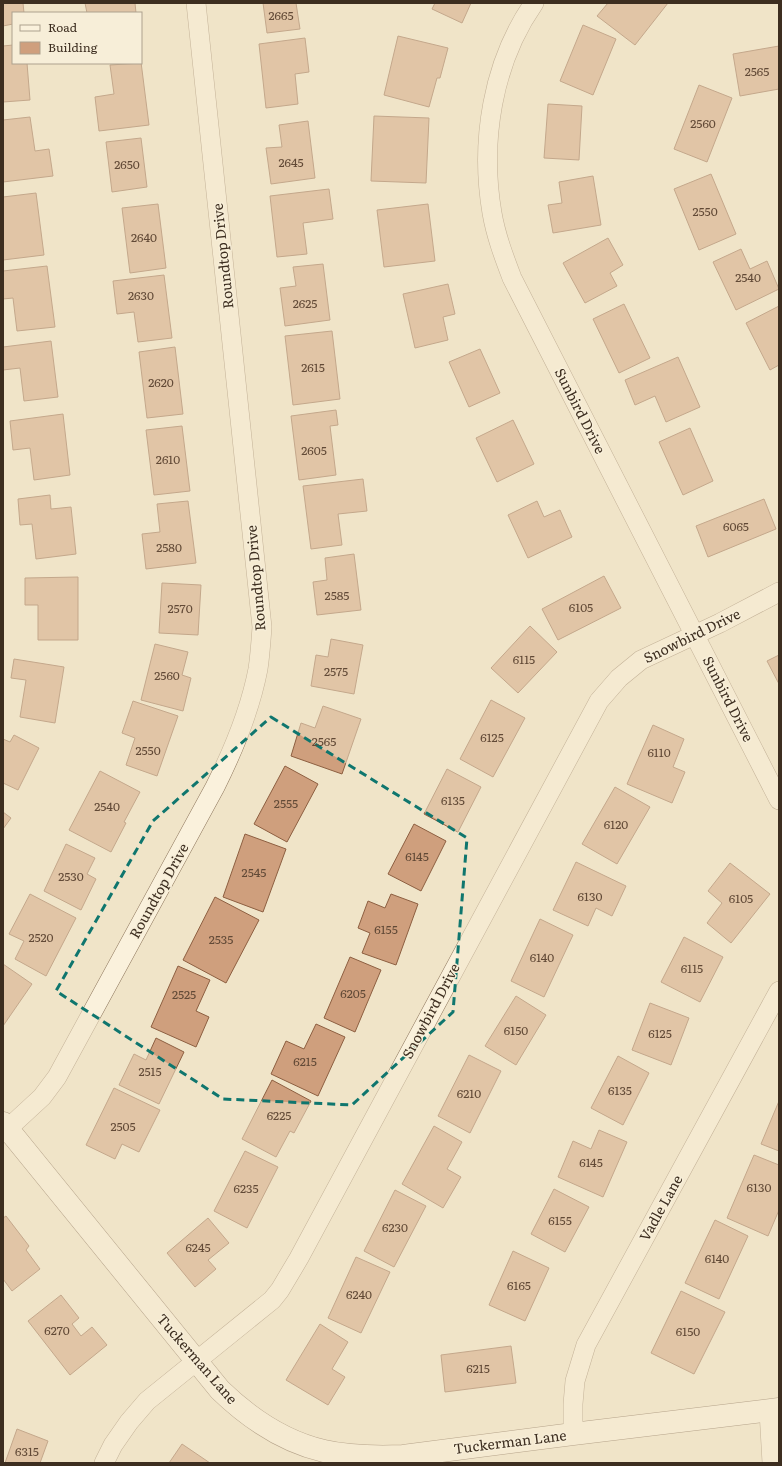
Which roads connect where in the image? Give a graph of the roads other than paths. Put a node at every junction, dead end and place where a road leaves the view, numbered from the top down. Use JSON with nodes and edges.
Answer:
{"nodes":[{"id":1,"x":196,"y":3,"type":"edge"},
{"id":2,"x":534,"y":3,"type":"edge"},
{"id":3,"x":779,"y":592,"type":"edge"},
{"id":4,"x":695,"y":634,"type":"junction"},
{"id":5,"x":779,"y":800,"type":"edge"},
{"id":6,"x":779,"y":991,"type":"edge"},
{"id":7,"x":5,"y":1128,"type":"edge"},
{"id":8,"x":196,"y":1360,"type":"junction"},
{"id":9,"x":774,"y":1410,"type":"edge"},
{"id":10,"x":572,"y":1434,"type":"junction"},
{"id":11,"x":104,"y":1463,"type":"edge"},
{"id":12,"x":772,"y":1463,"type":"edge"}],
"edges":[{"from":1,"to":7,"type":"street","name":"Roundtop Drive"},
{"from":2,"to":4,"type":"street","name":"Sunbird Drive"},
{"from":3,"to":4,"type":"street","name":"Snowbird Drive"},
{"from":4,"to":5,"type":"street","name":"Sunbird Drive"},
{"from":4,"to":8,"type":"street","name":"Snowbird Drive"},
{"from":6,"to":10,"type":"street","name":"Vadle Lane"},
{"from":7,"to":8,"type":"street","name":"Tuckerman Lane"},
{"from":8,"to":10,"type":"street","name":"Tuckerman Lane"},
{"from":8,"to":11,"type":"street","name":"Snowbird Drive"},
{"from":9,"to":10,"type":"street","name":"Tuckerman Lane"},
{"from":9,"to":12,"type":"street"}]}
